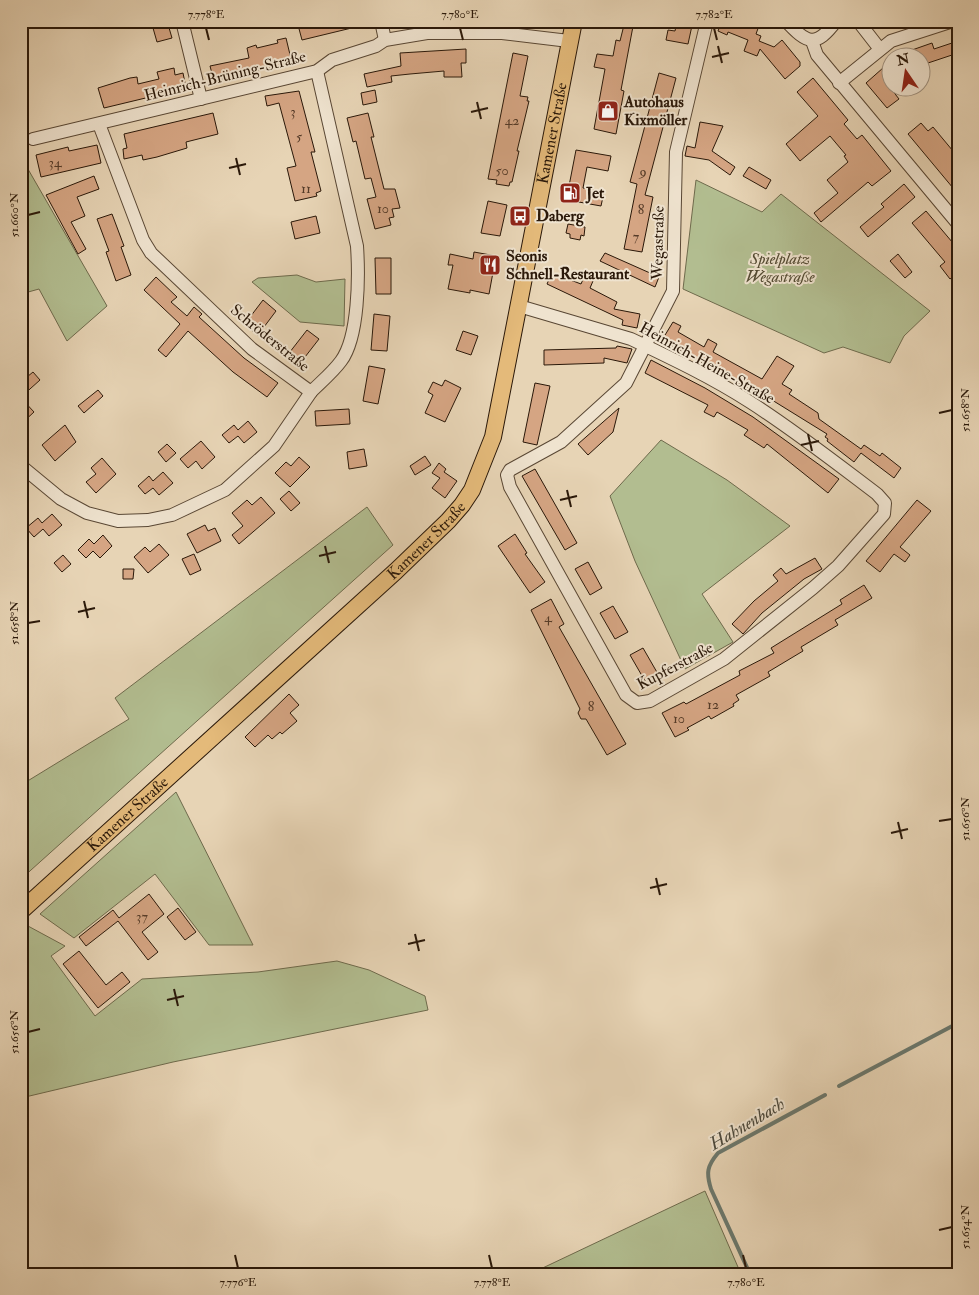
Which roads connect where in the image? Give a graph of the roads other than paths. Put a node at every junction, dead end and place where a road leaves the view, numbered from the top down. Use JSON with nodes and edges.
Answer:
{"nodes":[{"id":1,"x":182,"y":21,"type":"edge"},
{"id":2,"x":381,"y":21,"type":"edge"},
{"id":3,"x":574,"y":21,"type":"edge"},
{"id":4,"x":707,"y":21,"type":"edge"},
{"id":5,"x":786,"y":21,"type":"edge"},
{"id":6,"x":836,"y":21,"type":"edge"},
{"id":7,"x":858,"y":21,"type":"edge"},
{"id":8,"x":954,"y":21,"type":"edge"},
{"id":9,"x":385,"y":40,"type":"junction"},
{"id":10,"x":812,"y":41,"type":"junction"},
{"id":11,"x":569,"y":42,"type":"junction"},
{"id":12,"x":879,"y":48,"type":"junction"},
{"id":13,"x":317,"y":71,"type":"junction"},
{"id":14,"x":839,"y":83,"type":"junction"},
{"id":15,"x":201,"y":99,"type":"junction"},
{"id":16,"x":99,"y":124,"type":"junction"},
{"id":17,"x":33,"y":139,"type":"dead end"},
{"id":18,"x":958,"y":224,"type":"edge"},
{"id":19,"x":519,"y":306,"type":"junction"},
{"id":20,"x":646,"y":346,"type":"junction"},
{"id":21,"x":311,"y":392,"type":"junction"},
{"id":22,"x":21,"y":466,"type":"edge"},
{"id":23,"x":510,"y":487,"type":"joint"},
{"id":24,"x":885,"y":503,"type":"joint"},
{"id":25,"x":21,"y":911,"type":"edge"}],
"edges":[{"from":1,"to":15,"type":"street"},
{"from":2,"to":9,"type":"street"},
{"from":3,"to":11,"type":"main road","name":"Kamener Straße"},
{"from":4,"to":20,"type":"street","name":"Wegastraße"},
{"from":5,"to":10,"type":"street"},
{"from":6,"to":10,"type":"street"},
{"from":7,"to":12,"type":"street"},
{"from":8,"to":12,"type":"street"},
{"from":9,"to":11,"type":"street","name":"Heinrich-Brüning-Straße"},
{"from":9,"to":13,"type":"street","name":"Heinrich-Brüning-Straße"},
{"from":10,"to":14,"type":"street"},
{"from":11,"to":19,"type":"main road","name":"Kamener Straße"},
{"from":12,"to":14,"type":"street"},
{"from":13,"to":15,"type":"street","name":"Heinrich-Brüning-Straße"},
{"from":13,"to":21,"type":"street","name":"Schröderstraße"},
{"from":14,"to":18,"type":"street"},
{"from":15,"to":16,"type":"street","name":"Heinrich-Brüning-Straße"},
{"from":16,"to":17,"type":"street","name":"Heinrich-Brüning-Straße"},
{"from":16,"to":21,"type":"street","name":"Schröderstraße"},
{"from":19,"to":20,"type":"street","name":"Heinrich-Heine-Straße"},
{"from":19,"to":25,"type":"main road","name":"Kamener Straße"},
{"from":20,"to":23,"type":"street","name":"Wegastraße"},
{"from":20,"to":24,"type":"street","name":"Heinrich-Heine-Straße"},
{"from":21,"to":22,"type":"street"},
{"from":23,"to":24,"type":"street","name":"Kupferstraße"}]}
